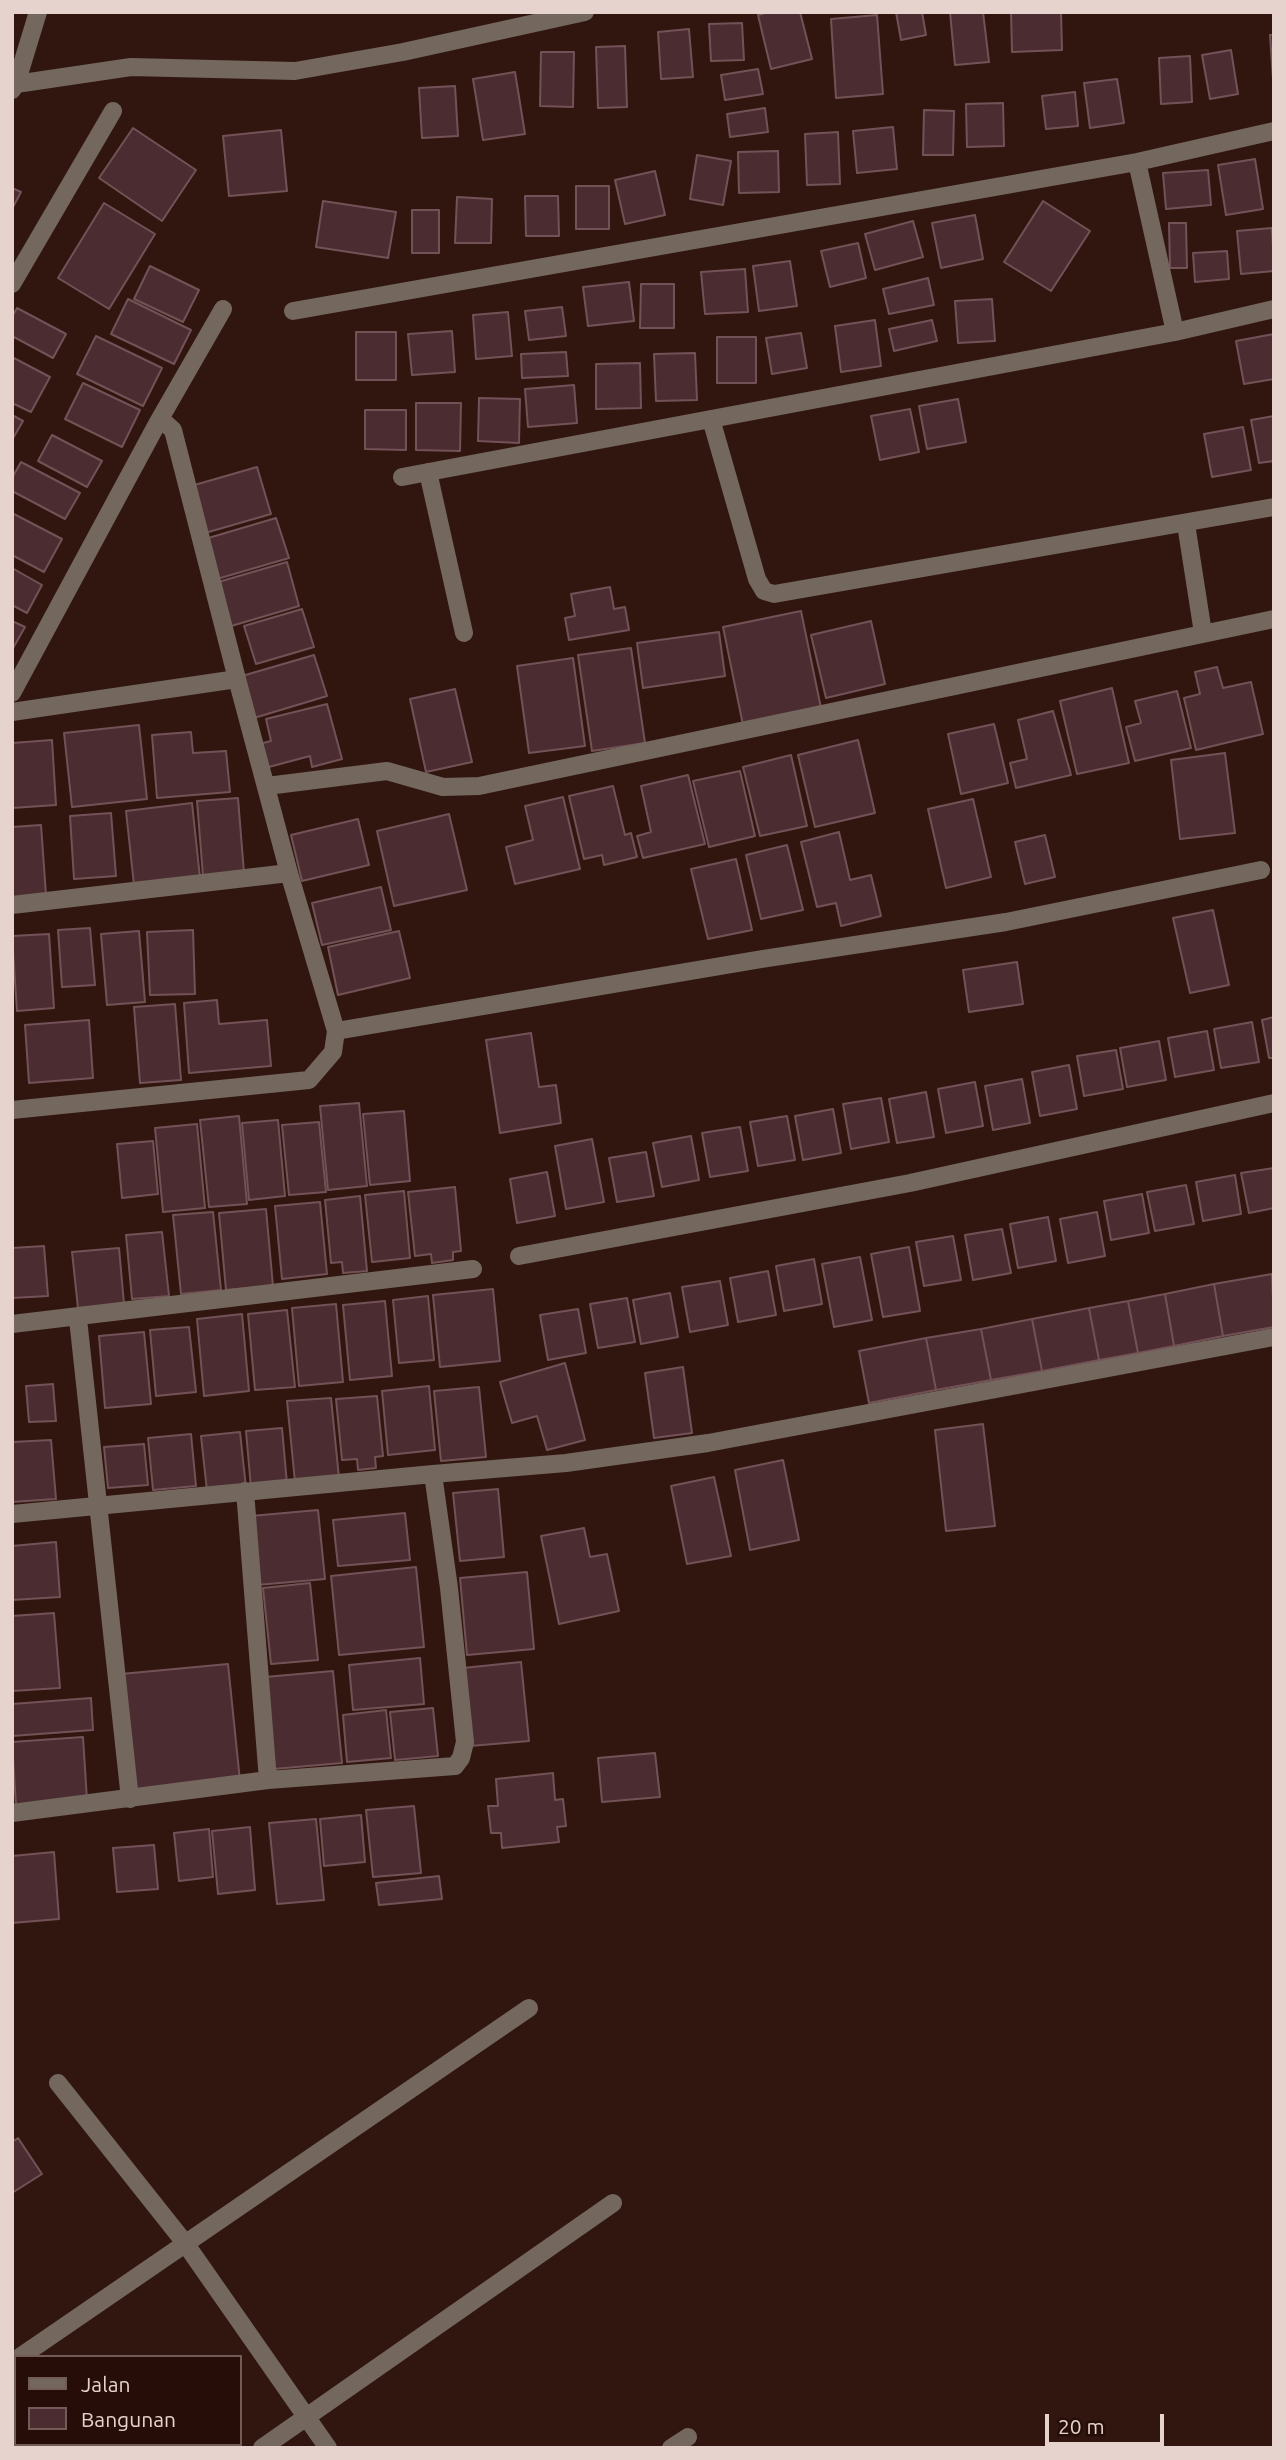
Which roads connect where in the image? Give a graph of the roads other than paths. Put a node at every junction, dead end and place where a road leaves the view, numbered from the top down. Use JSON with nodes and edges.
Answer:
{"nodes":[{"id":1,"x":38,"y":12,"type":"edge"},
{"id":2,"x":584,"y":12,"type":"edge"},
{"id":3,"x":14,"y":87,"type":"edge"},
{"id":4,"x":113,"y":111,"type":"dead end"},
{"id":5,"x":1274,"y":131,"type":"edge"},
{"id":6,"x":1137,"y":162,"type":"junction"},
{"id":7,"x":12,"y":284,"type":"edge"},
{"id":8,"x":223,"y":309,"type":"dead end"},
{"id":9,"x":1274,"y":309,"type":"edge"},
{"id":10,"x":293,"y":311,"type":"dead end"},
{"id":11,"x":1175,"y":332,"type":"junction"},
{"id":12,"x":711,"y":419,"type":"junction"},
{"id":13,"x":157,"y":424,"type":"junction"},
{"id":14,"x":428,"y":472,"type":"junction"},
{"id":15,"x":402,"y":477,"type":"dead end"},
{"id":16,"x":1274,"y":507,"type":"edge"},
{"id":17,"x":1186,"y":524,"type":"junction"},
{"id":18,"x":1274,"y":619,"type":"edge"},
{"id":19,"x":464,"y":633,"type":"dead end"},
{"id":20,"x":1203,"y":633,"type":"junction"},
{"id":21,"x":237,"y":679,"type":"junction"},
{"id":22,"x":12,"y":693,"type":"edge"},
{"id":23,"x":12,"y":712,"type":"edge"},
{"id":24,"x":267,"y":786,"type":"junction"},
{"id":25,"x":1261,"y":870,"type":"dead end"},
{"id":26,"x":289,"y":873,"type":"junction"},
{"id":27,"x":12,"y":905,"type":"edge"},
{"id":28,"x":335,"y":1031,"type":"junction"},
{"id":29,"x":1274,"y":1103,"type":"edge"},
{"id":30,"x":12,"y":1110,"type":"edge"},
{"id":31,"x":519,"y":1256,"type":"dead end"},
{"id":32,"x":472,"y":1269,"type":"dead end"},
{"id":33,"x":78,"y":1319,"type":"junction"},
{"id":34,"x":12,"y":1324,"type":"edge"},
{"id":35,"x":1274,"y":1336,"type":"edge"},
{"id":36,"x":433,"y":1474,"type":"junction"},
{"id":37,"x":245,"y":1492,"type":"junction"},
{"id":38,"x":100,"y":1505,"type":"junction"},
{"id":39,"x":12,"y":1514,"type":"edge"},
{"id":40,"x":268,"y":1780,"type":"junction"},
{"id":41,"x":130,"y":1799,"type":"junction"},
{"id":42,"x":12,"y":1813,"type":"edge"},
{"id":43,"x":529,"y":2008,"type":"dead end"},
{"id":44,"x":58,"y":2083,"type":"dead end"},
{"id":45,"x":613,"y":2203,"type":"dead end"},
{"id":46,"x":185,"y":2243,"type":"junction"},
{"id":47,"x":22,"y":2355,"type":"edge"},
{"id":48,"x":306,"y":2417,"type":"junction"},
{"id":49,"x":688,"y":2437,"type":"dead end"},
{"id":50,"x":262,"y":2448,"type":"edge"},
{"id":51,"x":328,"y":2448,"type":"edge"},
{"id":52,"x":671,"y":2448,"type":"edge"}],
"edges":[{"from":1,"to":3,"type":"street"},
{"from":2,"to":3,"type":"street"},
{"from":4,"to":7,"type":"street"},
{"from":5,"to":6,"type":"street"},
{"from":6,"to":10,"type":"street"},
{"from":6,"to":11,"type":"street"},
{"from":8,"to":13,"type":"street"},
{"from":9,"to":11,"type":"street"},
{"from":11,"to":12,"type":"street"},
{"from":12,"to":14,"type":"street"},
{"from":12,"to":17,"type":"street"},
{"from":13,"to":21,"type":"street"},
{"from":13,"to":22,"type":"street"},
{"from":14,"to":15,"type":"street"},
{"from":14,"to":19,"type":"street"},
{"from":16,"to":17,"type":"street"},
{"from":17,"to":20,"type":"street"},
{"from":18,"to":20,"type":"street"},
{"from":20,"to":24,"type":"street"},
{"from":21,"to":23,"type":"street"},
{"from":21,"to":24,"type":"street"},
{"from":24,"to":26,"type":"street"},
{"from":25,"to":28,"type":"street"},
{"from":26,"to":27,"type":"street"},
{"from":26,"to":28,"type":"street"},
{"from":28,"to":30,"type":"street"},
{"from":29,"to":31,"type":"street"},
{"from":32,"to":33,"type":"street"},
{"from":33,"to":34,"type":"street"},
{"from":33,"to":38,"type":"street"},
{"from":35,"to":36,"type":"street"},
{"from":36,"to":37,"type":"street"},
{"from":36,"to":40,"type":"street"},
{"from":37,"to":38,"type":"street"},
{"from":37,"to":40,"type":"street"},
{"from":38,"to":39,"type":"street"},
{"from":38,"to":41,"type":"street"},
{"from":40,"to":41,"type":"street"},
{"from":41,"to":42,"type":"street"},
{"from":43,"to":46,"type":"street"},
{"from":44,"to":46,"type":"street"},
{"from":45,"to":48,"type":"street"},
{"from":46,"to":47,"type":"street"},
{"from":46,"to":48,"type":"street"},
{"from":48,"to":50,"type":"street"},
{"from":48,"to":51,"type":"street"},
{"from":49,"to":52,"type":"street"}]}
